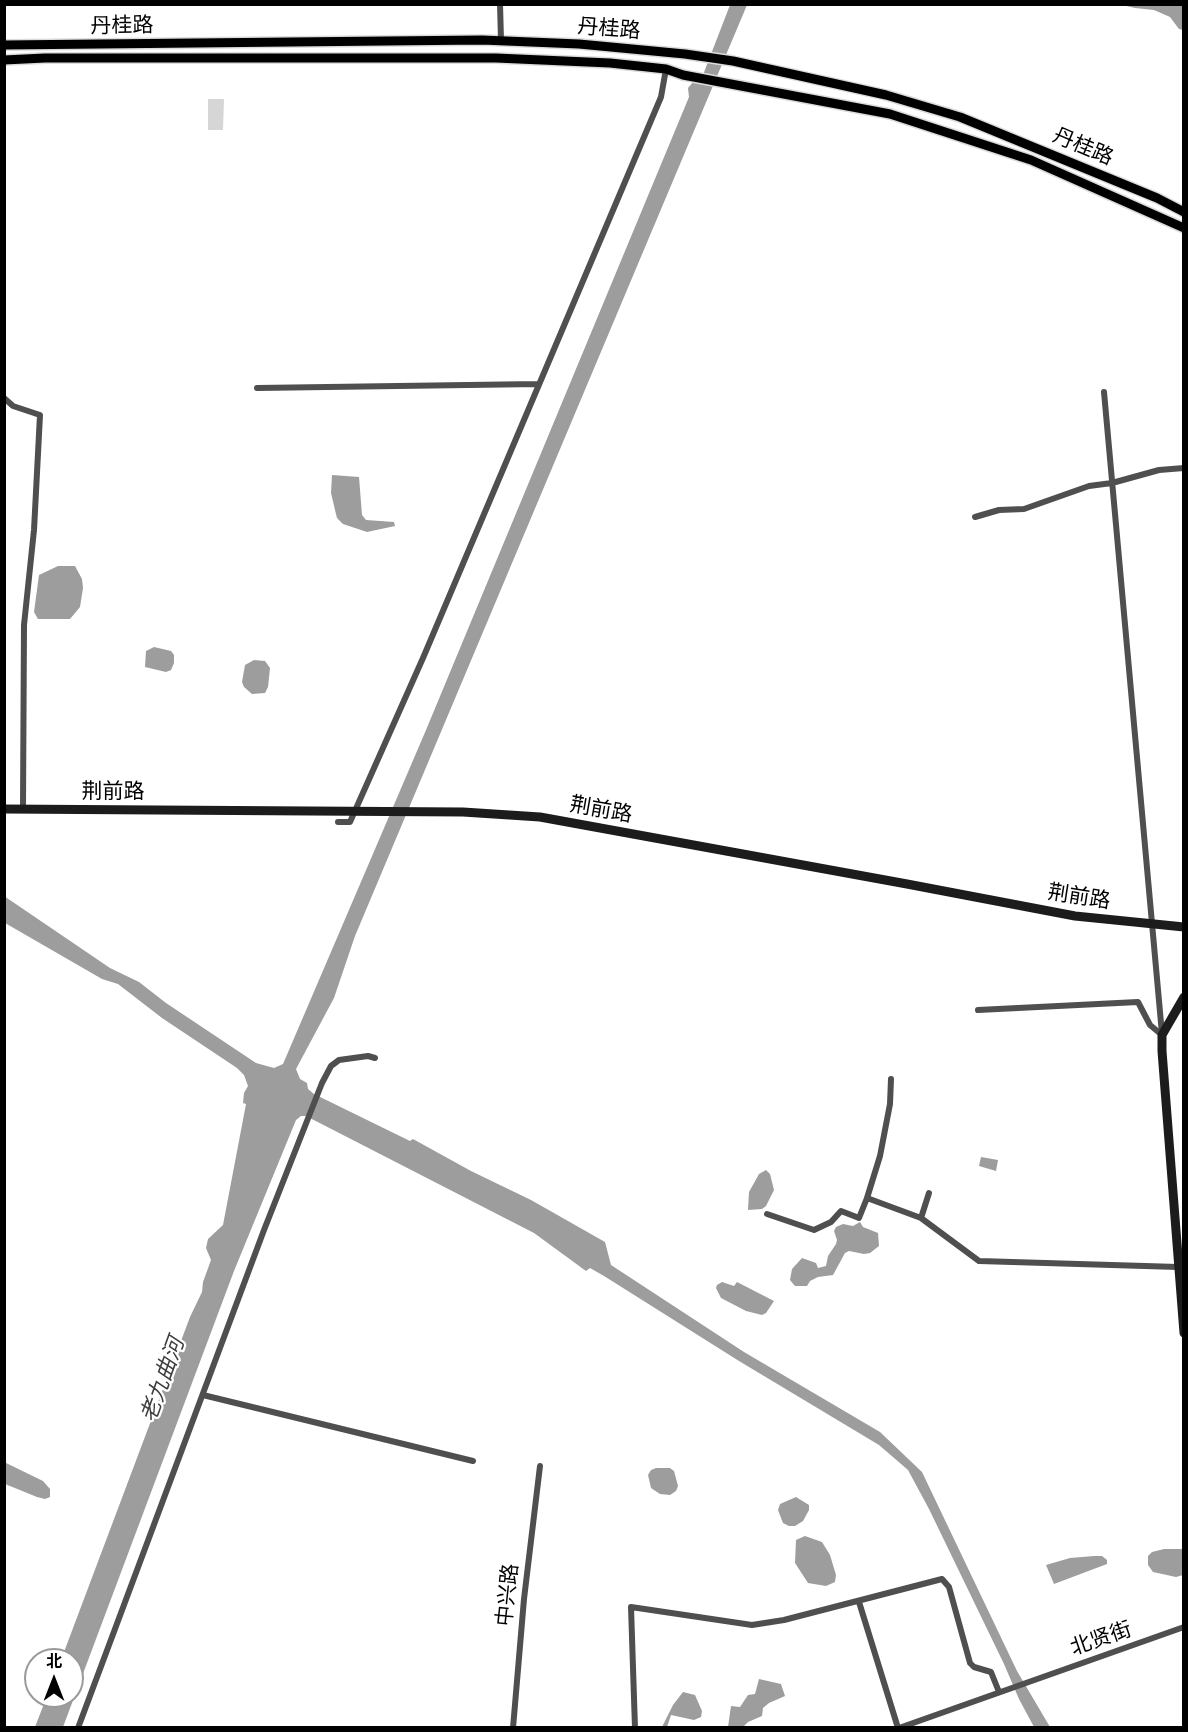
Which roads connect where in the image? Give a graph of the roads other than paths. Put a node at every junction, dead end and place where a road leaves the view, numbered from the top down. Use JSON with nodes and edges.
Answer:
{"nodes":[{"id":1,"x":500,"y":4,"type":"edge"},
{"id":2,"x":501,"y":40,"type":"junction"},
{"id":3,"x":4,"y":45,"type":"edge"},
{"id":4,"x":4,"y":60,"type":"edge"},
{"id":5,"x":666,"y":69,"type":"junction"},
{"id":6,"x":1184,"y":212,"type":"edge"},
{"id":7,"x":1184,"y":228,"type":"edge"},
{"id":8,"x":538,"y":384,"type":"junction"},
{"id":9,"x":257,"y":388,"type":"dead end"},
{"id":10,"x":1104,"y":392,"type":"dead end"},
{"id":11,"x":4,"y":398,"type":"edge"},
{"id":12,"x":1184,"y":468,"type":"edge"},
{"id":13,"x":1112,"y":483,"type":"junction"},
{"id":14,"x":975,"y":517,"type":"dead end"},
{"id":15,"x":22,"y":806,"type":"dead end"},
{"id":16,"x":4,"y":809,"type":"edge"},
{"id":17,"x":355,"y":812,"type":"junction"},
{"id":18,"x":338,"y":822,"type":"dead end"},
{"id":19,"x":1151,"y":924,"type":"junction"},
{"id":20,"x":1184,"y":927,"type":"edge"},
{"id":21,"x":1184,"y":997,"type":"edge"},
{"id":22,"x":978,"y":1010,"type":"dead end"},
{"id":23,"x":1162,"y":1035,"type":"junction"},
{"id":24,"x":375,"y":1059,"type":"dead end"},
{"id":25,"x":891,"y":1079,"type":"dead end"},
{"id":26,"x":929,"y":1192,"type":"dead end"},
{"id":27,"x":867,"y":1198,"type":"junction"},
{"id":28,"x":767,"y":1214,"type":"dead end"},
{"id":29,"x":921,"y":1218,"type":"junction"},
{"id":30,"x":1178,"y":1267,"type":"junction"},
{"id":31,"x":1184,"y":1333,"type":"edge"},
{"id":32,"x":203,"y":1395,"type":"junction"},
{"id":33,"x":473,"y":1461,"type":"dead end"},
{"id":34,"x":540,"y":1466,"type":"dead end"},
{"id":35,"x":859,"y":1602,"type":"junction"},
{"id":36,"x":1184,"y":1627,"type":"edge"},
{"id":37,"x":999,"y":1692,"type":"junction"},
{"id":38,"x":78,"y":1728,"type":"edge"},
{"id":39,"x":513,"y":1728,"type":"edge"},
{"id":40,"x":635,"y":1728,"type":"edge"},
{"id":41,"x":899,"y":1728,"type":"edge"}],
"edges":[{"from":1,"to":2,"type":"street"},
{"from":2,"to":3,"type":"main road","name":"丹桂路"},
{"from":2,"to":6,"type":"main road","name":"丹桂路"},
{"from":4,"to":5,"type":"main road","name":"丹桂路"},
{"from":5,"to":7,"type":"main road","name":"丹桂路"},
{"from":5,"to":8,"type":"street"},
{"from":8,"to":9,"type":"street"},
{"from":8,"to":17,"type":"street"},
{"from":10,"to":13,"type":"street"},
{"from":11,"to":15,"type":"street"},
{"from":12,"to":13,"type":"street"},
{"from":13,"to":14,"type":"street"},
{"from":13,"to":19,"type":"street"},
{"from":16,"to":17,"type":"street","name":"荆前路"},
{"from":17,"to":18,"type":"street"},
{"from":17,"to":19,"type":"street","name":"荆前路"},
{"from":19,"to":20,"type":"street","name":"荆前路"},
{"from":19,"to":23,"type":"street"},
{"from":21,"to":23,"type":"street"},
{"from":22,"to":23,"type":"street"},
{"from":23,"to":30,"type":"street"},
{"from":24,"to":32,"type":"street"},
{"from":25,"to":27,"type":"street"},
{"from":26,"to":29,"type":"street"},
{"from":27,"to":28,"type":"street"},
{"from":27,"to":29,"type":"street"},
{"from":29,"to":30,"type":"street"},
{"from":30,"to":31,"type":"street"},
{"from":32,"to":33,"type":"street"},
{"from":32,"to":38,"type":"street"},
{"from":34,"to":39,"type":"street","name":"中兴路"},
{"from":35,"to":37,"type":"street"},
{"from":35,"to":40,"type":"street"},
{"from":35,"to":41,"type":"street"},
{"from":36,"to":37,"type":"street","name":"北贤街"},
{"from":37,"to":41,"type":"street"}]}
